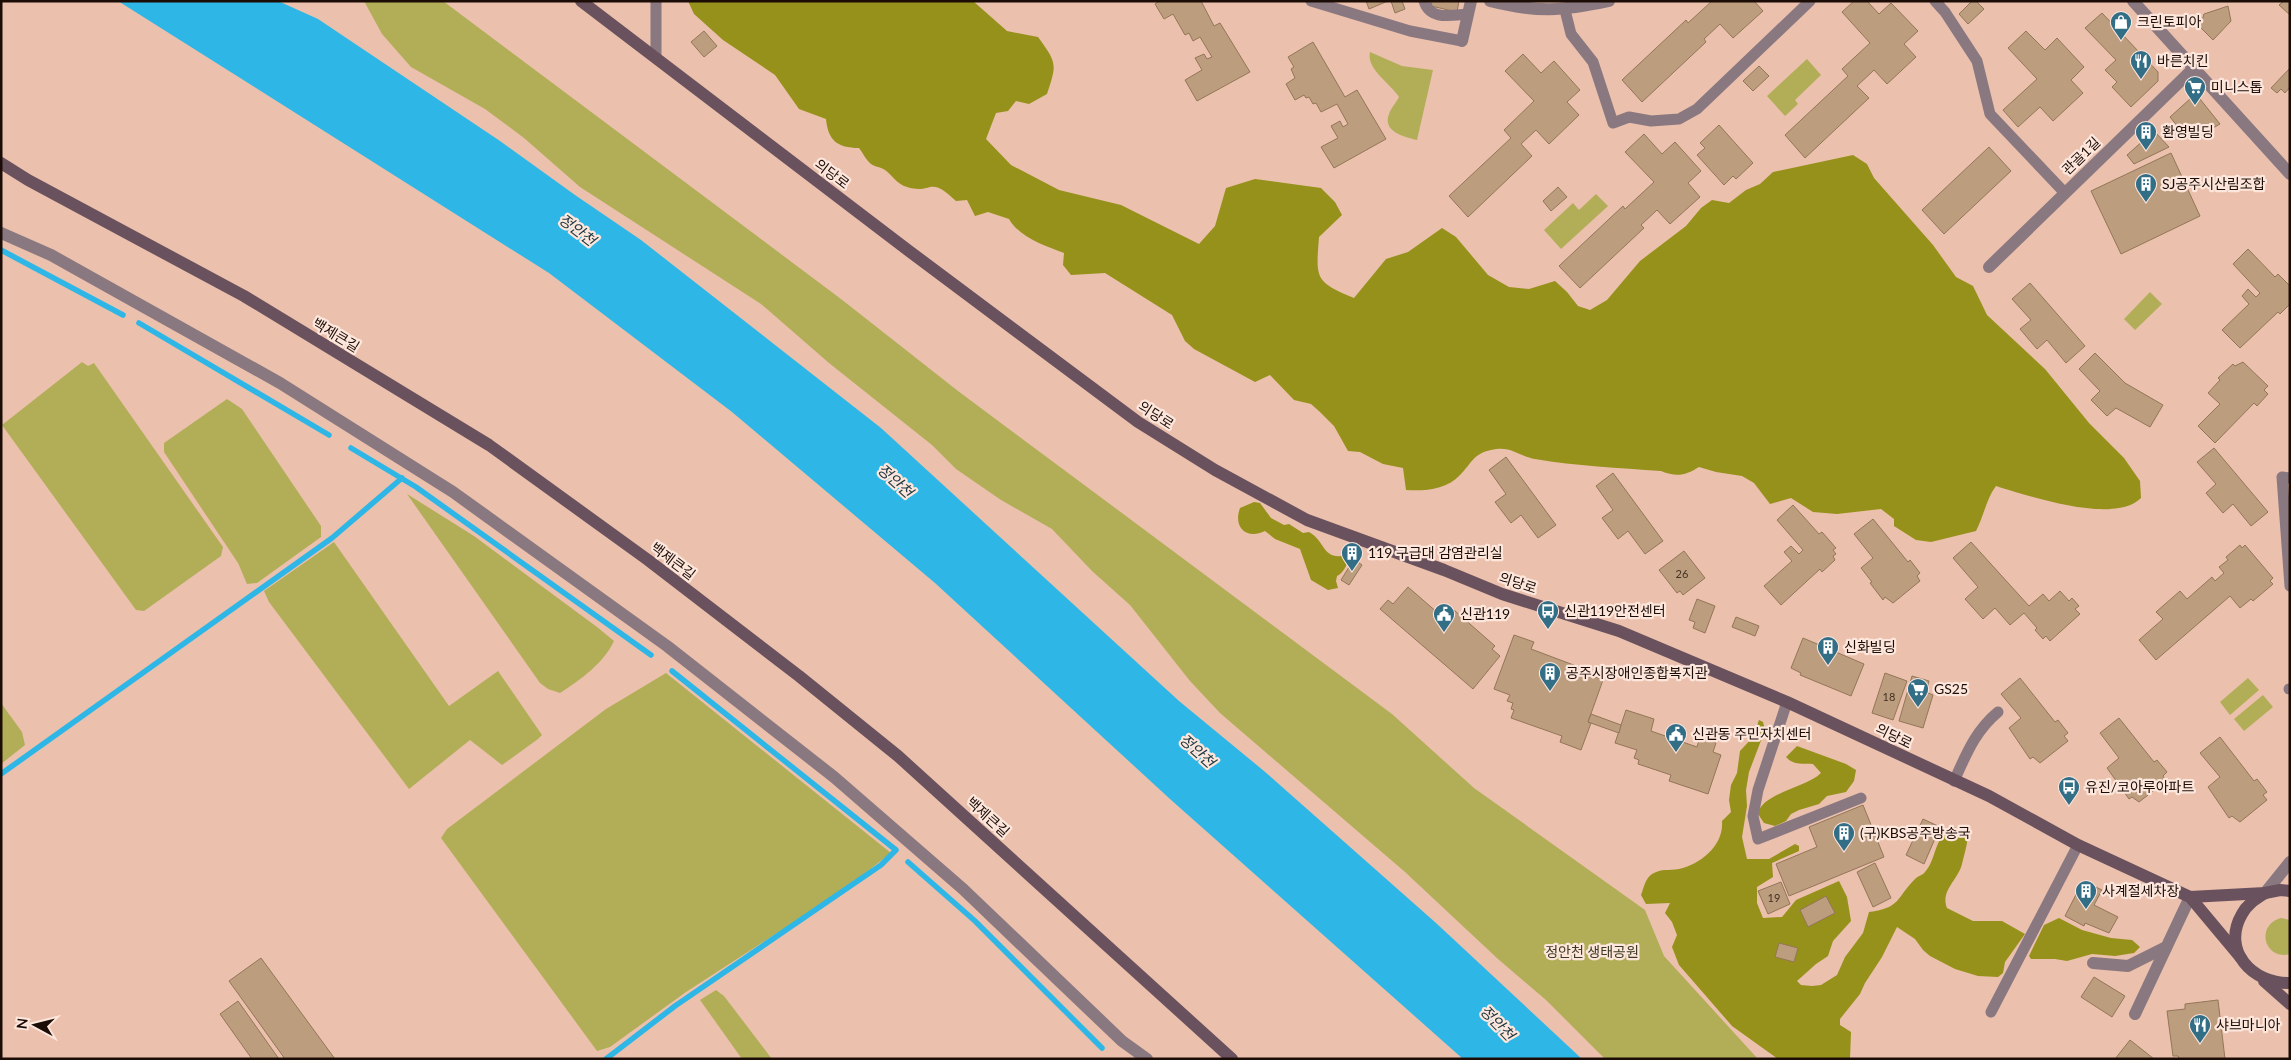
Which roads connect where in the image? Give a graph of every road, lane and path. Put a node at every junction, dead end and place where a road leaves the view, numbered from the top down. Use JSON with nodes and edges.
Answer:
{"nodes":[{"id":1,"x":581,"y":1,"type":"edge"},
{"id":2,"x":656,"y":1,"type":"edge"},
{"id":3,"x":1311,"y":1,"type":"edge"},
{"id":4,"x":1424,"y":1,"type":"edge"},
{"id":5,"x":1490,"y":1,"type":"edge"},
{"id":6,"x":1609,"y":1,"type":"edge"},
{"id":7,"x":1810,"y":1,"type":"edge"},
{"id":8,"x":1935,"y":1,"type":"edge"},
{"id":9,"x":2134,"y":1,"type":"edge"},
{"id":10,"x":1469,"y":7,"type":"edge"},
{"id":11,"x":1566,"y":10,"type":"junction"},
{"id":12,"x":1462,"y":41,"type":"joint"},
{"id":13,"x":656,"y":58,"type":"junction"},
{"id":14,"x":2194,"y":67,"type":"junction"},
{"id":15,"x":1,"y":163,"type":"edge"},
{"id":16,"x":1,"y":170,"type":"edge"},
{"id":17,"x":2290,"y":174,"type":"edge"},
{"id":18,"x":28,"y":180,"type":"junction"},
{"id":19,"x":2064,"y":192,"type":"junction"},
{"id":20,"x":1,"y":233,"type":"edge"},
{"id":21,"x":1989,"y":267,"type":"dead end"},
{"id":22,"x":2290,"y":478,"type":"edge"},
{"id":23,"x":2290,"y":586,"type":"edge"},
{"id":24,"x":1787,"y":702,"type":"junction"},
{"id":25,"x":1998,"y":712,"type":"dead end"},
{"id":26,"x":1954,"y":781,"type":"junction"},
{"id":27,"x":1862,"y":798,"type":"dead end"},
{"id":28,"x":2078,"y":845,"type":"junction"},
{"id":29,"x":2290,"y":862,"type":"edge"},
{"id":30,"x":2287,"y":889,"type":"edge"},
{"id":31,"x":2265,"y":893,"type":"junction"},
{"id":32,"x":2190,"y":897,"type":"junction"},
{"id":33,"x":2166,"y":948,"type":"junction"},
{"id":34,"x":2241,"y":958,"type":"junction"},
{"id":35,"x":2093,"y":963,"type":"dead end"},
{"id":36,"x":2262,"y":979,"type":"junction"},
{"id":37,"x":2290,"y":983,"type":"edge"},
{"id":38,"x":2290,"y":1004,"type":"edge"},
{"id":39,"x":1991,"y":1012,"type":"dead end"},
{"id":40,"x":2135,"y":1014,"type":"dead end"},
{"id":41,"x":1147,"y":1059,"type":"edge"},
{"id":42,"x":1232,"y":1059,"type":"edge"}],
"edges":[{"from":1,"to":13,"type":"main road","name":"의당로"},
{"from":2,"to":13,"type":"lane"},
{"from":3,"to":12,"type":"lane"},
{"from":4,"to":10,"type":"lane"},
{"from":5,"to":11,"type":"street"},
{"from":6,"to":11,"type":"street"},
{"from":7,"to":11,"type":"lane"},
{"from":8,"to":19,"type":"lane"},
{"from":9,"to":14,"type":"street"},
{"from":10,"to":12,"type":"street"},
{"from":13,"to":24,"type":"main road","name":"의당로"},
{"from":14,"to":17,"type":"street"},
{"from":14,"to":19,"type":"street","name":"관골1길"},
{"from":15,"to":18,"type":"main road","name":"백제큰길"},
{"from":16,"to":18,"type":"main road","name":"백제큰길"},
{"from":18,"to":42,"type":"main road","name":"백제큰길"},
{"from":19,"to":21,"type":"street","name":"관골1길"},
{"from":20,"to":41,"type":"street"},
{"from":22,"to":23,"type":"lane"},
{"from":24,"to":26,"type":"main road","name":"의당로"},
{"from":24,"to":27,"type":"lane"},
{"from":25,"to":26,"type":"lane"},
{"from":26,"to":28,"type":"main road","name":"의당로"},
{"from":28,"to":32,"type":"main road","name":"의당로"},
{"from":28,"to":39,"type":"lane"},
{"from":29,"to":31,"type":"street"},
{"from":30,"to":31,"type":"main road"},
{"from":31,"to":32,"type":"main road"},
{"from":31,"to":34,"type":"main road"},
{"from":32,"to":33,"type":"street"},
{"from":32,"to":34,"type":"main road"},
{"from":33,"to":35,"type":"street"},
{"from":33,"to":40,"type":"street"},
{"from":34,"to":36,"type":"main road"},
{"from":36,"to":37,"type":"main road"},
{"from":36,"to":38,"type":"main road"}]}
